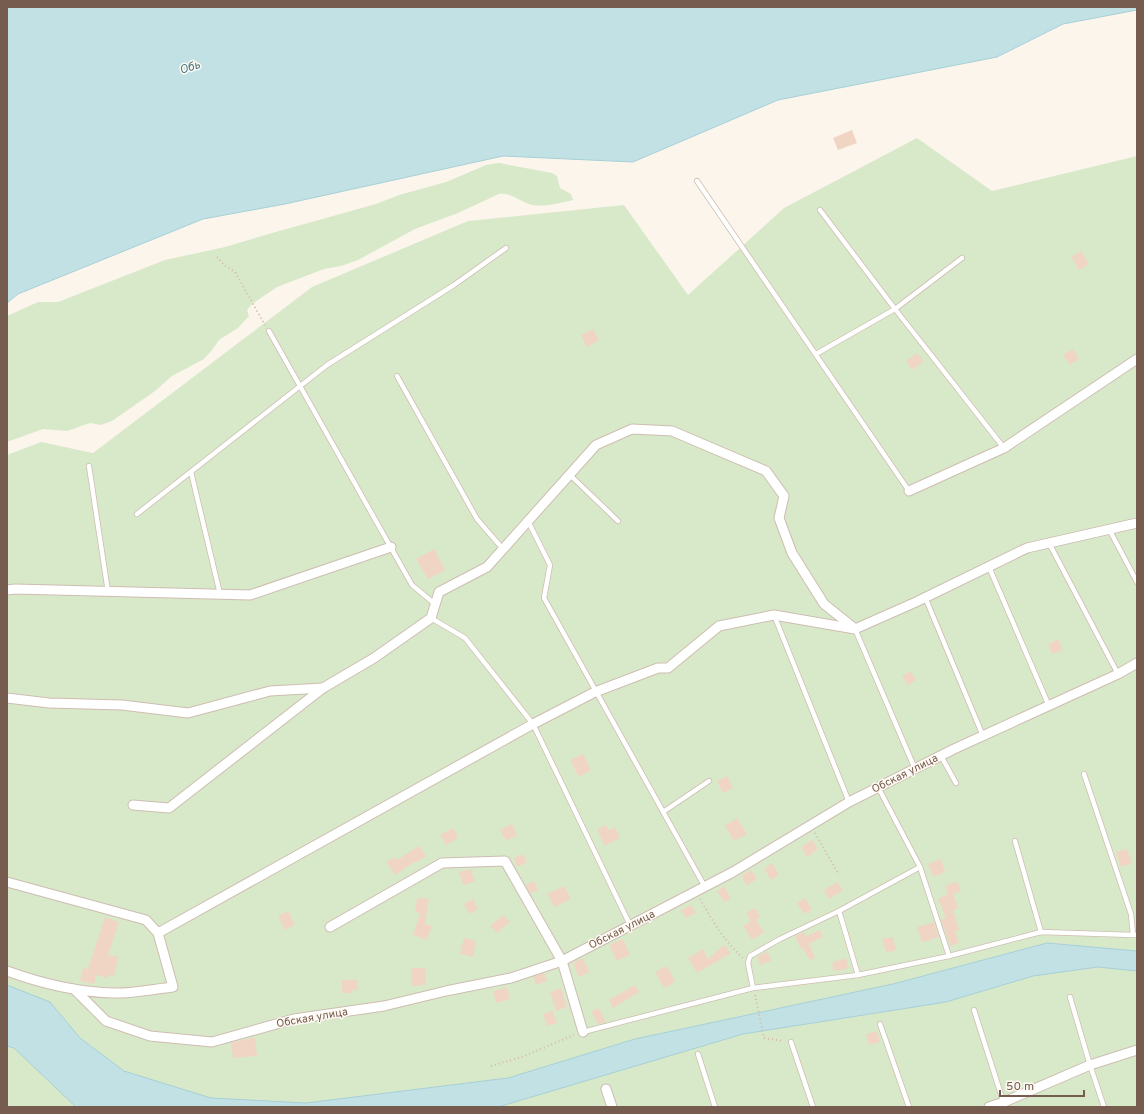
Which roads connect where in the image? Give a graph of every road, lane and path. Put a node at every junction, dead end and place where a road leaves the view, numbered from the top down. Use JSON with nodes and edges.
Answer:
{"nodes":[{"id":1,"x":697,"y":181,"type":"dead end"},
{"id":2,"x":820,"y":210,"type":"dead end"},
{"id":3,"x":506,"y":248,"type":"dead end"},
{"id":4,"x":217,"y":257,"type":"dead end"},
{"id":5,"x":962,"y":258,"type":"dead end"},
{"id":6,"x":895,"y":308,"type":"junction"},
{"id":7,"x":269,"y":331,"type":"joint"},
{"id":8,"x":816,"y":354,"type":"junction"},
{"id":9,"x":1137,"y":359,"type":"edge"},
{"id":10,"x":397,"y":376,"type":"dead end"},
{"id":11,"x":300,"y":386,"type":"junction"},
{"id":12,"x":1004,"y":448,"type":"junction"},
{"id":13,"x":89,"y":466,"type":"dead end"},
{"id":14,"x":191,"y":472,"type":"junction"},
{"id":15,"x":570,"y":475,"type":"junction"},
{"id":16,"x":909,"y":491,"type":"joint"},
{"id":17,"x":137,"y":514,"type":"dead end"},
{"id":18,"x":528,"y":521,"type":"junction"},
{"id":19,"x":618,"y":521,"type":"dead end"},
{"id":20,"x":1137,"y":523,"type":"edge"},
{"id":21,"x":1109,"y":529,"type":"junction"},
{"id":22,"x":1049,"y":543,"type":"junction"},
{"id":23,"x":391,"y":547,"type":"junction"},
{"id":24,"x":503,"y":549,"type":"junction"},
{"id":25,"x":989,"y":567,"type":"junction"},
{"id":26,"x":1137,"y":582,"type":"edge"},
{"id":27,"x":7,"y":590,"type":"edge"},
{"id":28,"x":108,"y":592,"type":"junction"},
{"id":29,"x":220,"y":594,"type":"junction"},
{"id":30,"x":925,"y":597,"type":"junction"},
{"id":31,"x":435,"y":604,"type":"junction"},
{"id":32,"x":774,"y":615,"type":"junction"},
{"id":33,"x":431,"y":618,"type":"junction"},
{"id":34,"x":854,"y":629,"type":"junction"},
{"id":35,"x":1137,"y":663,"type":"edge"},
{"id":36,"x":1118,"y":674,"type":"junction"},
{"id":37,"x":324,"y":688,"type":"junction"},
{"id":38,"x":595,"y":692,"type":"junction"},
{"id":39,"x":7,"y":698,"type":"edge"},
{"id":40,"x":1049,"y":706,"type":"junction"},
{"id":41,"x":533,"y":724,"type":"junction"},
{"id":42,"x":983,"y":736,"type":"junction"},
{"id":43,"x":941,"y":756,"type":"junction"},
{"id":44,"x":915,"y":769,"type":"junction"},
{"id":45,"x":1084,"y":774,"type":"dead end"},
{"id":46,"x":709,"y":781,"type":"dead end"},
{"id":47,"x":956,"y":783,"type":"dead end"},
{"id":48,"x":878,"y":788,"type":"junction"},
{"id":49,"x":849,"y":802,"type":"junction"},
{"id":50,"x":133,"y":805,"type":"dead end"},
{"id":51,"x":663,"y":812,"type":"junction"},
{"id":52,"x":810,"y":825,"type":"junction"},
{"id":53,"x":1015,"y":842,"type":"dead end"},
{"id":54,"x":920,"y":867,"type":"junction"},
{"id":55,"x":839,"y":875,"type":"dead end"},
{"id":56,"x":7,"y":882,"type":"edge"},
{"id":57,"x":705,"y":887,"type":"junction"},
{"id":58,"x":840,"y":911,"type":"junction"},
{"id":59,"x":630,"y":925,"type":"junction"},
{"id":60,"x":330,"y":927,"type":"dead end"},
{"id":61,"x":1042,"y":932,"type":"junction"},
{"id":62,"x":158,"y":933,"type":"junction"},
{"id":63,"x":1135,"y":935,"type":"edge"},
{"id":64,"x":949,"y":956,"type":"junction"},
{"id":65,"x":562,"y":961,"type":"junction"},
{"id":66,"x":748,"y":963,"type":"junction"},
{"id":67,"x":7,"y":971,"type":"edge"},
{"id":68,"x":858,"y":975,"type":"junction"},
{"id":69,"x":753,"y":988,"type":"junction"},
{"id":70,"x":74,"y":989,"type":"junction"},
{"id":71,"x":1070,"y":997,"type":"dead end"},
{"id":72,"x":974,"y":1010,"type":"dead end"},
{"id":73,"x":880,"y":1024,"type":"dead end"},
{"id":74,"x":583,"y":1032,"type":"junction"},
{"id":75,"x":791,"y":1042,"type":"joint"},
{"id":76,"x":1137,"y":1050,"type":"edge"},
{"id":77,"x":698,"y":1054,"type":"dead end"},
{"id":78,"x":1090,"y":1065,"type":"junction"},
{"id":79,"x":491,"y":1066,"type":"dead end"},
{"id":80,"x":606,"y":1089,"type":"dead end"},
{"id":81,"x":1004,"y":1105,"type":"edge"},
{"id":82,"x":612,"y":1107,"type":"edge"},
{"id":83,"x":715,"y":1107,"type":"edge"},
{"id":84,"x":813,"y":1107,"type":"edge"},
{"id":85,"x":909,"y":1107,"type":"edge"},
{"id":86,"x":989,"y":1107,"type":"edge"},
{"id":87,"x":1104,"y":1107,"type":"edge"}],
"edges":[{"from":1,"to":8,"type":"lane"},
{"from":2,"to":6,"type":"lane"},
{"from":3,"to":11,"type":"lane"},
{"from":4,"to":7,"type":"path"},
{"from":5,"to":6,"type":"lane"},
{"from":6,"to":8,"type":"lane"},
{"from":6,"to":12,"type":"lane"},
{"from":7,"to":11,"type":"lane"},
{"from":8,"to":16,"type":"lane"},
{"from":9,"to":12,"type":"street"},
{"from":10,"to":24,"type":"lane"},
{"from":11,"to":14,"type":"lane"},
{"from":11,"to":23,"type":"lane"},
{"from":12,"to":16,"type":"street"},
{"from":13,"to":28,"type":"lane"},
{"from":14,"to":17,"type":"lane"},
{"from":14,"to":29,"type":"lane"},
{"from":15,"to":18,"type":"street"},
{"from":15,"to":19,"type":"lane"},
{"from":15,"to":34,"type":"street"},
{"from":18,"to":24,"type":"street"},
{"from":18,"to":38,"type":"lane"},
{"from":20,"to":21,"type":"street"},
{"from":21,"to":22,"type":"street"},
{"from":21,"to":26,"type":"lane"},
{"from":22,"to":25,"type":"street"},
{"from":22,"to":36,"type":"lane"},
{"from":23,"to":29,"type":"street"},
{"from":23,"to":31,"type":"lane"},
{"from":24,"to":31,"type":"street"},
{"from":25,"to":30,"type":"street"},
{"from":25,"to":40,"type":"lane"},
{"from":27,"to":28,"type":"street"},
{"from":28,"to":29,"type":"street"},
{"from":30,"to":34,"type":"street"},
{"from":30,"to":42,"type":"lane"},
{"from":31,"to":33,"type":"street"},
{"from":32,"to":34,"type":"street"},
{"from":32,"to":38,"type":"street"},
{"from":32,"to":49,"type":"lane"},
{"from":33,"to":37,"type":"street"},
{"from":33,"to":41,"type":"lane"},
{"from":34,"to":44,"type":"lane"},
{"from":35,"to":36,"type":"street","name":"Обская улица"},
{"from":36,"to":40,"type":"street","name":"Обская улица"},
{"from":37,"to":39,"type":"street"},
{"from":37,"to":50,"type":"street"},
{"from":38,"to":41,"type":"street"},
{"from":38,"to":51,"type":"lane"},
{"from":40,"to":42,"type":"street","name":"Обская улица"},
{"from":41,"to":59,"type":"lane"},
{"from":41,"to":62,"type":"street"},
{"from":42,"to":43,"type":"street","name":"Обская улица"},
{"from":43,"to":44,"type":"street","name":"Обская улица"},
{"from":43,"to":47,"type":"lane"},
{"from":44,"to":48,"type":"street","name":"Обская улица"},
{"from":45,"to":63,"type":"lane"},
{"from":46,"to":51,"type":"lane"},
{"from":48,"to":49,"type":"street","name":"Обская улица"},
{"from":48,"to":54,"type":"lane"},
{"from":49,"to":52,"type":"street","name":"Обская улица"},
{"from":51,"to":57,"type":"lane"},
{"from":52,"to":55,"type":"path"},
{"from":52,"to":57,"type":"street","name":"Обская улица"},
{"from":53,"to":61,"type":"lane"},
{"from":54,"to":58,"type":"lane"},
{"from":54,"to":64,"type":"lane"},
{"from":56,"to":62,"type":"street"},
{"from":57,"to":59,"type":"street","name":"Обская улица"},
{"from":57,"to":66,"type":"path"},
{"from":58,"to":66,"type":"lane"},
{"from":58,"to":68,"type":"lane"},
{"from":59,"to":65,"type":"street","name":"Обская улица"},
{"from":60,"to":65,"type":"street"},
{"from":61,"to":63,"type":"lane"},
{"from":61,"to":64,"type":"lane"},
{"from":62,"to":70,"type":"street"},
{"from":64,"to":68,"type":"lane"},
{"from":65,"to":70,"type":"street","name":"Обская улица"},
{"from":65,"to":74,"type":"street"},
{"from":66,"to":69,"type":"lane"},
{"from":67,"to":70,"type":"street"},
{"from":68,"to":69,"type":"lane"},
{"from":69,"to":74,"type":"lane"},
{"from":69,"to":75,"type":"path"},
{"from":71,"to":78,"type":"lane"},
{"from":72,"to":81,"type":"lane"},
{"from":73,"to":85,"type":"lane"},
{"from":74,"to":79,"type":"path"},
{"from":75,"to":84,"type":"lane"},
{"from":76,"to":78,"type":"street"},
{"from":77,"to":83,"type":"lane"},
{"from":78,"to":81,"type":"street"},
{"from":78,"to":87,"type":"lane"},
{"from":80,"to":82,"type":"street"},
{"from":81,"to":86,"type":"street"}]}
